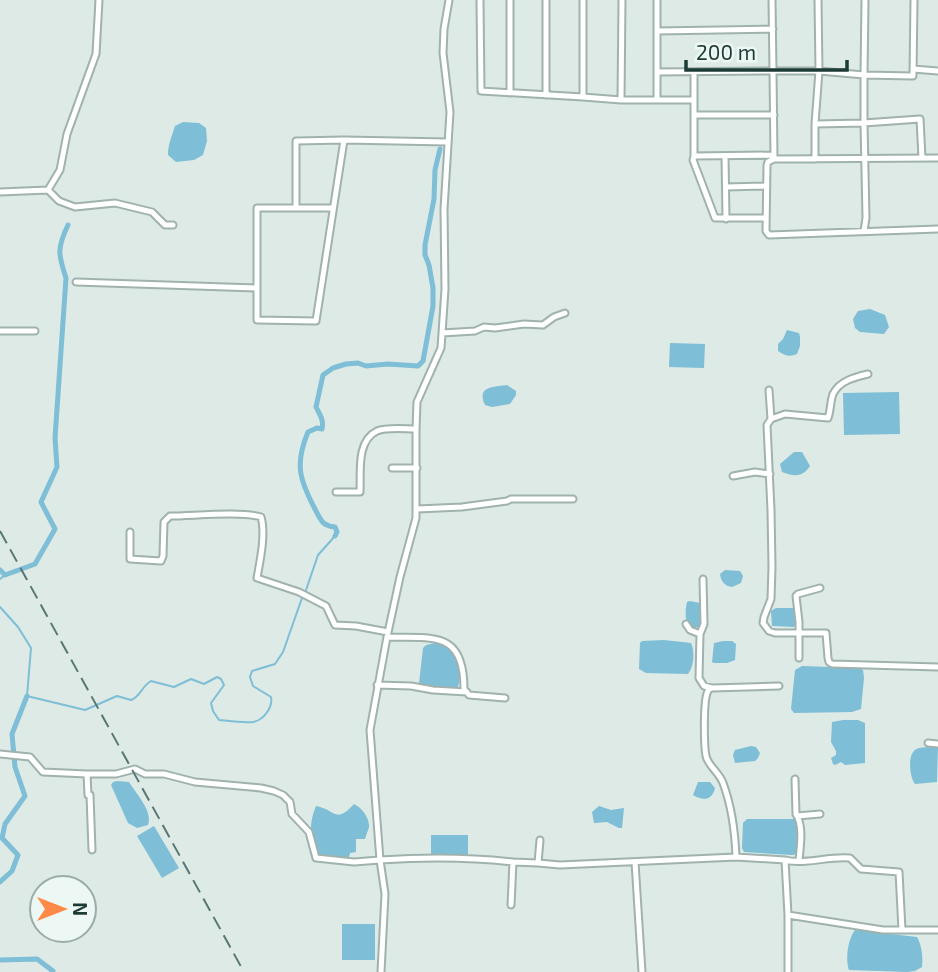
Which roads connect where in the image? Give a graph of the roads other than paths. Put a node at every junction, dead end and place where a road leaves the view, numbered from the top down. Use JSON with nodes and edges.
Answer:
{"nodes":[{"id":1,"x":99,"y":0,"type":"edge"},
{"id":2,"x":449,"y":0,"type":"edge"},
{"id":3,"x":480,"y":0,"type":"edge"},
{"id":4,"x":510,"y":0,"type":"edge"},
{"id":5,"x":546,"y":0,"type":"edge"},
{"id":6,"x":583,"y":0,"type":"edge"},
{"id":7,"x":622,"y":0,"type":"edge"},
{"id":8,"x":657,"y":0,"type":"edge"},
{"id":9,"x":772,"y":0,"type":"edge"},
{"id":10,"x":818,"y":0,"type":"edge"},
{"id":11,"x":865,"y":0,"type":"edge"},
{"id":12,"x":914,"y":0,"type":"edge"},
{"id":13,"x":773,"y":29,"type":"junction"},
{"id":14,"x":657,"y":31,"type":"junction"},
{"id":15,"x":913,"y":69,"type":"junction"},
{"id":16,"x":773,"y":71,"type":"junction"},
{"id":17,"x":819,"y":71,"type":"junction"},
{"id":18,"x":938,"y":71,"type":"edge"},
{"id":19,"x":657,"y":72,"type":"junction"},
{"id":20,"x":694,"y":72,"type":"junction"},
{"id":21,"x":864,"y":75,"type":"junction"},
{"id":22,"x":510,"y":93,"type":"junction"},
{"id":23,"x":546,"y":95,"type":"junction"},
{"id":24,"x":583,"y":97,"type":"junction"},
{"id":25,"x":621,"y":100,"type":"junction"},
{"id":26,"x":657,"y":100,"type":"junction"},
{"id":27,"x":694,"y":100,"type":"junction"},
{"id":28,"x":695,"y":115,"type":"junction"},
{"id":29,"x":774,"y":115,"type":"junction"},
{"id":30,"x":864,"y":122,"type":"junction"},
{"id":31,"x":815,"y":124,"type":"junction"},
{"id":32,"x":344,"y":140,"type":"junction"},
{"id":33,"x":448,"y":142,"type":"junction"},
{"id":34,"x":694,"y":156,"type":"junction"},
{"id":35,"x":725,"y":156,"type":"junction"},
{"id":36,"x":774,"y":157,"type":"junction"},
{"id":37,"x":922,"y":158,"type":"junction"},
{"id":38,"x":938,"y":158,"type":"edge"},
{"id":39,"x":815,"y":159,"type":"junction"},
{"id":40,"x":865,"y":159,"type":"junction"},
{"id":41,"x":767,"y":186,"type":"junction"},
{"id":42,"x":726,"y":187,"type":"junction"},
{"id":43,"x":48,"y":190,"type":"junction"},
{"id":44,"x":0,"y":192,"type":"edge"},
{"id":45,"x":296,"y":208,"type":"junction"},
{"id":46,"x":333,"y":208,"type":"junction"},
{"id":47,"x":766,"y":218,"type":"junction"},
{"id":48,"x":726,"y":219,"type":"junction"},
{"id":49,"x":173,"y":225,"type":"dead end"},
{"id":50,"x":938,"y":229,"type":"edge"},
{"id":51,"x":864,"y":231,"type":"junction"},
{"id":52,"x":76,"y":282,"type":"dead end"},
{"id":53,"x":257,"y":288,"type":"junction"},
{"id":54,"x":565,"y":313,"type":"dead end"},
{"id":55,"x":0,"y":331,"type":"edge"},
{"id":56,"x":35,"y":331,"type":"dead end"},
{"id":57,"x":442,"y":333,"type":"junction"},
{"id":58,"x":868,"y":374,"type":"dead end"},
{"id":59,"x":769,"y":390,"type":"dead end"},
{"id":60,"x":771,"y":419,"type":"junction"},
{"id":61,"x":416,"y":429,"type":"junction"},
{"id":62,"x":392,"y":468,"type":"dead end"},
{"id":63,"x":417,"y":468,"type":"junction"},
{"id":64,"x":770,"y":474,"type":"junction"},
{"id":65,"x":733,"y":476,"type":"dead end"},
{"id":66,"x":336,"y":492,"type":"dead end"},
{"id":67,"x":573,"y":499,"type":"dead end"},
{"id":68,"x":417,"y":509,"type":"junction"},
{"id":69,"x":130,"y":532,"type":"dead end"},
{"id":70,"x":703,"y":579,"type":"dead end"},
{"id":71,"x":820,"y":588,"type":"dead end"},
{"id":72,"x":686,"y":624,"type":"dead end"},
{"id":73,"x":799,"y":633,"type":"junction"},
{"id":74,"x":387,"y":634,"type":"junction"},
{"id":75,"x":700,"y":634,"type":"junction"},
{"id":76,"x":799,"y":658,"type":"dead end"},
{"id":77,"x":938,"y":667,"type":"edge"},
{"id":78,"x":377,"y":685,"type":"junction"},
{"id":79,"x":779,"y":686,"type":"dead end"},
{"id":80,"x":712,"y":688,"type":"junction"},
{"id":81,"x":467,"y":692,"type":"junction"},
{"id":82,"x":505,"y":698,"type":"dead end"},
{"id":83,"x":928,"y":743,"type":"dead end"},
{"id":84,"x":938,"y":744,"type":"edge"},
{"id":85,"x":0,"y":754,"type":"edge"},
{"id":86,"x":87,"y":774,"type":"junction"},
{"id":87,"x":795,"y":779,"type":"dead end"},
{"id":88,"x":820,"y":814,"type":"dead end"},
{"id":89,"x":797,"y":816,"type":"junction"},
{"id":90,"x":540,"y":841,"type":"dead end"},
{"id":91,"x":92,"y":850,"type":"dead end"},
{"id":92,"x":736,"y":857,"type":"junction"},
{"id":93,"x":380,"y":860,"type":"junction"},
{"id":94,"x":785,"y":860,"type":"junction"},
{"id":95,"x":513,"y":862,"type":"junction"},
{"id":96,"x":635,"y":862,"type":"junction"},
{"id":97,"x":799,"y":862,"type":"junction"},
{"id":98,"x":538,"y":863,"type":"junction"},
{"id":99,"x":511,"y":905,"type":"dead end"},
{"id":100,"x":788,"y":915,"type":"junction"},
{"id":101,"x":902,"y":930,"type":"junction"},
{"id":102,"x":938,"y":930,"type":"edge"},
{"id":103,"x":381,"y":972,"type":"edge"},
{"id":104,"x":642,"y":972,"type":"edge"},
{"id":105,"x":788,"y":972,"type":"edge"}],
"edges":[{"from":1,"to":43,"type":"street"},
{"from":2,"to":33,"type":"street"},
{"from":3,"to":22,"type":"street"},
{"from":4,"to":22,"type":"street"},
{"from":5,"to":23,"type":"street"},
{"from":6,"to":24,"type":"street"},
{"from":7,"to":25,"type":"street"},
{"from":8,"to":14,"type":"street"},
{"from":9,"to":13,"type":"street"},
{"from":10,"to":17,"type":"street"},
{"from":11,"to":21,"type":"street"},
{"from":12,"to":15,"type":"street"},
{"from":13,"to":14,"type":"street"},
{"from":13,"to":16,"type":"street"},
{"from":14,"to":19,"type":"street"},
{"from":15,"to":18,"type":"street"},
{"from":15,"to":21,"type":"street"},
{"from":16,"to":17,"type":"street"},
{"from":16,"to":20,"type":"street"},
{"from":16,"to":29,"type":"street"},
{"from":17,"to":21,"type":"street"},
{"from":17,"to":31,"type":"street"},
{"from":19,"to":20,"type":"street"},
{"from":19,"to":26,"type":"street"},
{"from":20,"to":27,"type":"street"},
{"from":21,"to":30,"type":"street"},
{"from":22,"to":23,"type":"street"},
{"from":23,"to":24,"type":"street"},
{"from":24,"to":25,"type":"street"},
{"from":25,"to":26,"type":"street"},
{"from":26,"to":27,"type":"street"},
{"from":27,"to":28,"type":"street"},
{"from":28,"to":29,"type":"street"},
{"from":28,"to":34,"type":"street"},
{"from":29,"to":36,"type":"street"},
{"from":30,"to":31,"type":"street"},
{"from":30,"to":37,"type":"street"},
{"from":30,"to":40,"type":"street"},
{"from":31,"to":39,"type":"street"},
{"from":32,"to":33,"type":"street"},
{"from":32,"to":45,"type":"street"},
{"from":32,"to":46,"type":"street"},
{"from":33,"to":57,"type":"street"},
{"from":34,"to":35,"type":"street"},
{"from":34,"to":48,"type":"street"},
{"from":35,"to":36,"type":"street"},
{"from":35,"to":42,"type":"street"},
{"from":36,"to":39,"type":"street"},
{"from":36,"to":41,"type":"street"},
{"from":37,"to":38,"type":"street"},
{"from":37,"to":40,"type":"street"},
{"from":39,"to":40,"type":"street"},
{"from":40,"to":51,"type":"street"},
{"from":41,"to":42,"type":"street"},
{"from":41,"to":47,"type":"street"},
{"from":42,"to":48,"type":"street"},
{"from":43,"to":44,"type":"street"},
{"from":43,"to":49,"type":"street"},
{"from":45,"to":46,"type":"street"},
{"from":45,"to":53,"type":"street"},
{"from":46,"to":53,"type":"street"},
{"from":47,"to":48,"type":"street"},
{"from":47,"to":51,"type":"street"},
{"from":50,"to":51,"type":"street"},
{"from":52,"to":53,"type":"street"},
{"from":54,"to":57,"type":"street"},
{"from":55,"to":56,"type":"street"},
{"from":57,"to":61,"type":"street"},
{"from":58,"to":60,"type":"street"},
{"from":59,"to":60,"type":"street"},
{"from":60,"to":64,"type":"street"},
{"from":61,"to":63,"type":"street"},
{"from":61,"to":66,"type":"street"},
{"from":62,"to":63,"type":"street"},
{"from":63,"to":68,"type":"street"},
{"from":64,"to":65,"type":"street"},
{"from":64,"to":73,"type":"street"},
{"from":67,"to":68,"type":"street"},
{"from":68,"to":74,"type":"street"},
{"from":69,"to":74,"type":"street"},
{"from":70,"to":75,"type":"street"},
{"from":71,"to":73,"type":"street"},
{"from":72,"to":75,"type":"street"},
{"from":73,"to":76,"type":"street"},
{"from":73,"to":77,"type":"street"},
{"from":74,"to":78,"type":"street"},
{"from":74,"to":81,"type":"street"},
{"from":75,"to":80,"type":"street"},
{"from":78,"to":81,"type":"street"},
{"from":78,"to":93,"type":"street"},
{"from":79,"to":80,"type":"street"},
{"from":80,"to":92,"type":"street"},
{"from":81,"to":82,"type":"street"},
{"from":83,"to":84,"type":"street"},
{"from":85,"to":86,"type":"street"},
{"from":86,"to":91,"type":"street"},
{"from":86,"to":93,"type":"street"},
{"from":87,"to":89,"type":"street"},
{"from":88,"to":89,"type":"street"},
{"from":89,"to":97,"type":"street"},
{"from":90,"to":98,"type":"street"},
{"from":92,"to":94,"type":"street"},
{"from":92,"to":96,"type":"street"},
{"from":93,"to":95,"type":"street"},
{"from":93,"to":103,"type":"street"},
{"from":94,"to":97,"type":"street"},
{"from":94,"to":100,"type":"street"},
{"from":95,"to":98,"type":"street"},
{"from":95,"to":99,"type":"street"},
{"from":96,"to":98,"type":"street"},
{"from":96,"to":104,"type":"street"},
{"from":97,"to":101,"type":"street"},
{"from":100,"to":101,"type":"street"},
{"from":100,"to":105,"type":"street"},
{"from":101,"to":102,"type":"street"}]}
